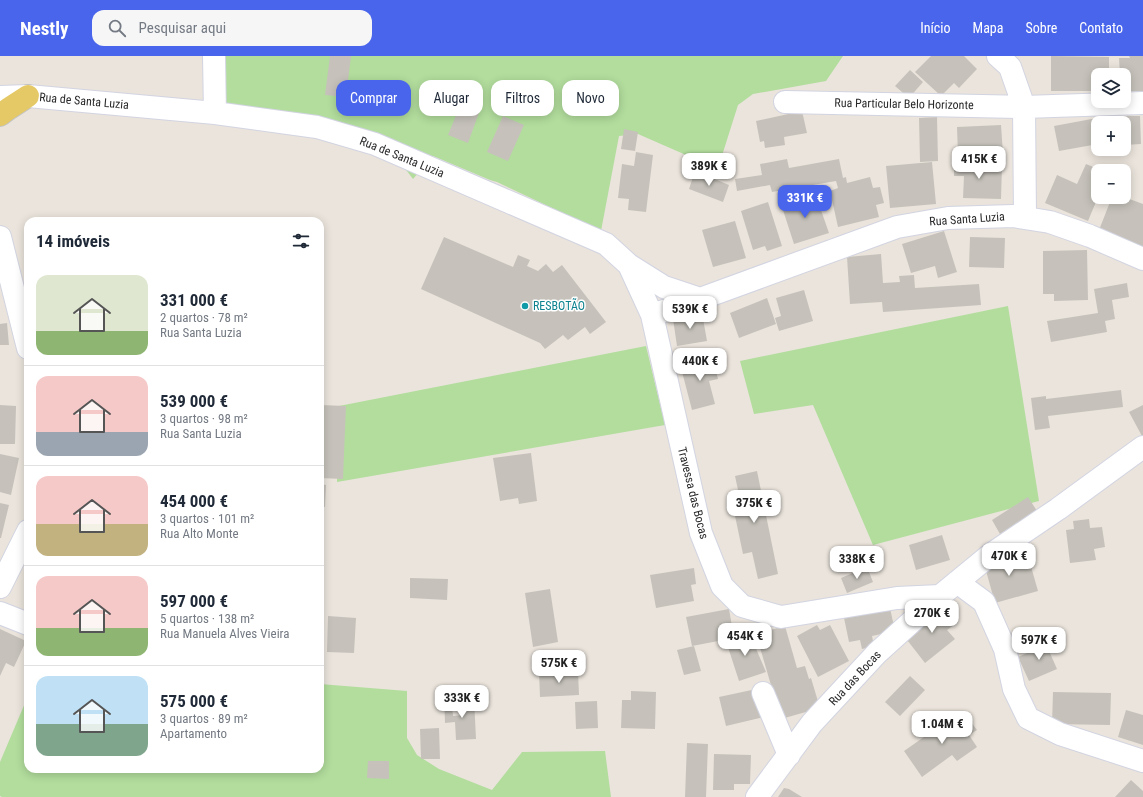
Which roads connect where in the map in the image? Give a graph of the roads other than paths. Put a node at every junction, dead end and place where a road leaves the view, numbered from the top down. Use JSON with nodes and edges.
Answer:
{"nodes":[{"id":1,"x":214,"y":56,"type":"edge"},
{"id":2,"x":1004,"y":60,"type":"edge"},
{"id":3,"x":0,"y":84,"type":"edge"},
{"id":4,"x":28,"y":96,"type":"junction"},
{"id":5,"x":0,"y":97,"type":"edge"},
{"id":6,"x":785,"y":102,"type":"dead end"},
{"id":7,"x":1143,"y":102,"type":"edge"},
{"id":8,"x":1024,"y":107,"type":"junction"},
{"id":9,"x":215,"y":113,"type":"junction"},
{"id":10,"x":0,"y":115,"type":"edge"},
{"id":11,"x":1024,"y":218,"type":"junction"},
{"id":12,"x":0,"y":236,"type":"edge"},
{"id":13,"x":1143,"y":259,"type":"edge"},
{"id":14,"x":629,"y":265,"type":"junction"},
{"id":15,"x":700,"y":299,"type":"junction"},
{"id":16,"x":652,"y":315,"type":"junction"},
{"id":17,"x":24,"y":332,"type":"edge"},
{"id":18,"x":1143,"y":447,"type":"edge"},
{"id":19,"x":24,"y":539,"type":"edge"},
{"id":20,"x":956,"y":582,"type":"junction"},
{"id":21,"x":0,"y":587,"type":"edge"},
{"id":22,"x":940,"y":596,"type":"junction"},
{"id":23,"x":0,"y":612,"type":"edge"},
{"id":24,"x":24,"y":622,"type":"edge"},
{"id":25,"x":763,"y":693,"type":"dead end"},
{"id":26,"x":788,"y":755,"type":"junction"},
{"id":27,"x":1143,"y":761,"type":"edge"},
{"id":28,"x":757,"y":797,"type":"edge"}],
"edges":[{"from":1,"to":9,"type":"street"},
{"from":2,"to":8,"type":"street"},
{"from":3,"to":4,"type":"street","name":"Rua de Santa Luzia"},
{"from":4,"to":5,"type":"street","name":"Rua de Santa Luzia"},
{"from":4,"to":9,"type":"street","name":"Rua de Santa Luzia"},
{"from":4,"to":10,"type":"main road"},
{"from":6,"to":8,"type":"street","name":"Rua Particular Belo Horizonte"},
{"from":7,"to":8,"type":"street","name":"Rua Particular Belo Horizonte"},
{"from":8,"to":11,"type":"street"},
{"from":9,"to":14,"type":"street","name":"Rua de Santa Luzia"},
{"from":11,"to":13,"type":"street","name":"Rua Santa Luzia"},
{"from":11,"to":15,"type":"street","name":"Rua Santa Luzia"},
{"from":12,"to":17,"type":"street"},
{"from":14,"to":15,"type":"street"},
{"from":14,"to":16,"type":"street","name":"Rua de Santa Luzia"},
{"from":15,"to":16,"type":"street","name":"Rua Santa Luzia"},
{"from":16,"to":22,"type":"street","name":"Travessa das Bocas"},
{"from":18,"to":20,"type":"street","name":"Rua das Bocas"},
{"from":19,"to":21,"type":"street"},
{"from":20,"to":22,"type":"street","name":"Rua das Bocas"},
{"from":20,"to":27,"type":"street"},
{"from":22,"to":26,"type":"street","name":"Rua das Bocas"},
{"from":23,"to":24,"type":"street"},
{"from":25,"to":26,"type":"street"},
{"from":26,"to":28,"type":"street","name":"Rua das Bocas"}]}
